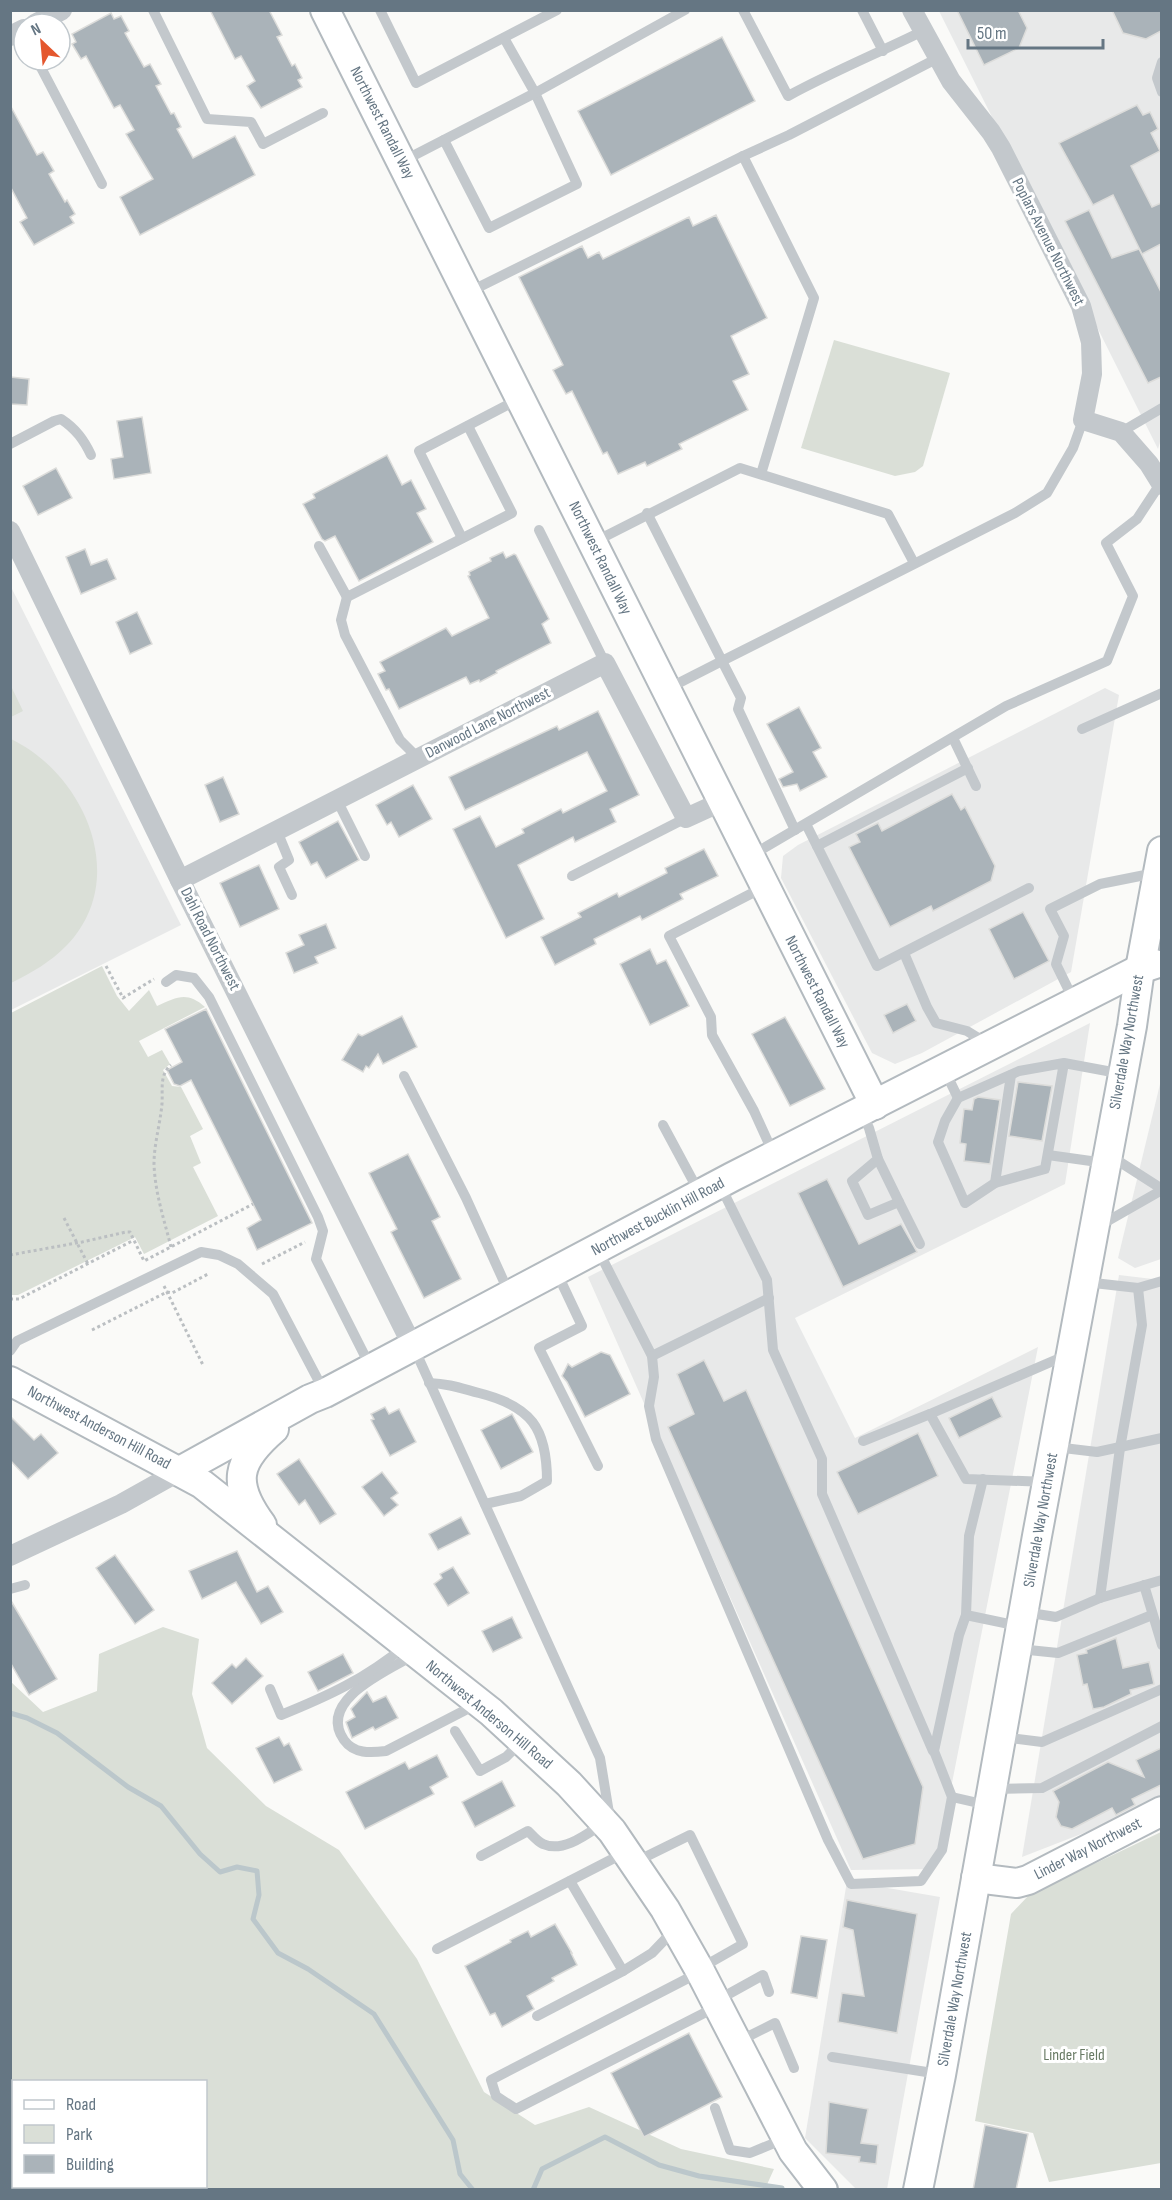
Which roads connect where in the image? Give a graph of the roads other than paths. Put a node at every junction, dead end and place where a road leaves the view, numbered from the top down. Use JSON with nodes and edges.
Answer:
{"nodes":[{"id":1,"x":153,"y":10,"type":"edge"},
{"id":2,"x":325,"y":10,"type":"edge"},
{"id":3,"x":380,"y":10,"type":"edge"},
{"id":4,"x":557,"y":10,"type":"edge"},
{"id":5,"x":686,"y":10,"type":"edge"},
{"id":6,"x":743,"y":10,"type":"edge"},
{"id":7,"x":862,"y":10,"type":"edge"},
{"id":8,"x":912,"y":10,"type":"edge"},
{"id":9,"x":923,"y":31,"type":"junction"},
{"id":10,"x":504,"y":38,"type":"junction"},
{"id":11,"x":883,"y":51,"type":"junction"},
{"id":12,"x":938,"y":58,"type":"junction"},
{"id":13,"x":1161,"y":62,"type":"edge"},
{"id":14,"x":43,"y":72,"type":"edge"},
{"id":15,"x":1161,"y":92,"type":"edge"},
{"id":16,"x":536,"y":93,"type":"junction"},
{"id":17,"x":323,"y":113,"type":"dead end"},
{"id":18,"x":444,"y":140,"type":"junction"},
{"id":19,"x":742,"y":156,"type":"junction"},
{"id":20,"x":401,"y":162,"type":"junction"},
{"id":21,"x":102,"y":184,"type":"dead end"},
{"id":22,"x":468,"y":293,"type":"junction"},
{"id":23,"x":520,"y":399,"type":"junction"},
{"id":24,"x":1161,"y":408,"type":"edge"},
{"id":25,"x":1083,"y":420,"type":"junction"},
{"id":26,"x":468,"y":426,"type":"junction"},
{"id":27,"x":1120,"y":432,"type":"junction"},
{"id":28,"x":10,"y":444,"type":"edge"},
{"id":29,"x":91,"y":455,"type":"dead end"},
{"id":30,"x":1155,"y":464,"type":"edge"},
{"id":31,"x":761,"y":474,"type":"junction"},
{"id":32,"x":1161,"y":485,"type":"edge"},
{"id":33,"x":647,"y":513,"type":"junction"},
{"id":34,"x":539,"y":530,"type":"dead end"},
{"id":35,"x":10,"y":531,"type":"edge"},
{"id":36,"x":462,"y":538,"type":"junction"},
{"id":37,"x":593,"y":543,"type":"junction"},
{"id":38,"x":319,"y":546,"type":"dead end"},
{"id":39,"x":914,"y":563,"type":"junction"},
{"id":40,"x":347,"y":597,"type":"junction"},
{"id":41,"x":722,"y":661,"type":"junction"},
{"id":42,"x":605,"y":663,"type":"junction"},
{"id":43,"x":666,"y":690,"type":"junction"},
{"id":44,"x":1161,"y":693,"type":"edge"},
{"id":45,"x":1082,"y":729,"type":"dead end"},
{"id":46,"x":953,"y":738,"type":"junction"},
{"id":47,"x":418,"y":758,"type":"junction"},
{"id":48,"x":968,"y":768,"type":"junction"},
{"id":49,"x":976,"y":786,"type":"dead end"},
{"id":50,"x":337,"y":800,"type":"junction"},
{"id":51,"x":721,"y":802,"type":"junction"},
{"id":52,"x":686,"y":818,"type":"junction"},
{"id":53,"x":806,"y":824,"type":"junction"},
{"id":54,"x":795,"y":830,"type":"junction"},
{"id":55,"x":277,"y":831,"type":"junction"},
{"id":56,"x":817,"y":846,"type":"junction"},
{"id":57,"x":365,"y":856,"type":"dead end"},
{"id":58,"x":749,"y":857,"type":"junction"},
{"id":59,"x":1160,"y":862,"type":"edge"},
{"id":60,"x":572,"y":876,"type":"dead end"},
{"id":61,"x":180,"y":880,"type":"junction"},
{"id":62,"x":764,"y":886,"type":"junction"},
{"id":63,"x":1029,"y":888,"type":"dead end"},
{"id":64,"x":292,"y":895,"type":"dead end"},
{"id":65,"x":1161,"y":950,"type":"edge"},
{"id":66,"x":904,"y":953,"type":"junction"},
{"id":67,"x":1151,"y":966,"type":"edge"},
{"id":68,"x":166,"y":982,"type":"road end"},
{"id":69,"x":1075,"y":1002,"type":"junction"},
{"id":70,"x":991,"y":1045,"type":"junction"},
{"id":71,"x":1064,"y":1063,"type":"junction"},
{"id":72,"x":944,"y":1069,"type":"junction"},
{"id":73,"x":1123,"y":1074,"type":"junction"},
{"id":74,"x":1011,"y":1075,"type":"junction"},
{"id":75,"x":404,"y":1076,"type":"dead end"},
{"id":76,"x":958,"y":1098,"type":"junction"},
{"id":77,"x":868,"y":1108,"type":"junction"},
{"id":78,"x":663,"y":1125,"type":"dead end"},
{"id":79,"x":1048,"y":1155,"type":"junction"},
{"id":80,"x":775,"y":1156,"type":"junction"},
{"id":81,"x":878,"y":1159,"type":"junction"},
{"id":82,"x":1106,"y":1159,"type":"junction"},
{"id":83,"x":994,"y":1184,"type":"junction"},
{"id":84,"x":710,"y":1190,"type":"junction"},
{"id":85,"x":1161,"y":1190,"type":"edge"},
{"id":86,"x":899,"y":1202,"type":"junction"},
{"id":87,"x":1094,"y":1229,"type":"junction"},
{"id":88,"x":920,"y":1244,"type":"dead end"},
{"id":89,"x":598,"y":1250,"type":"junction"},
{"id":90,"x":556,"y":1271,"type":"junction"},
{"id":91,"x":1161,"y":1281,"type":"edge"},
{"id":92,"x":1084,"y":1282,"type":"junction"},
{"id":93,"x":1138,"y":1288,"type":"junction"},
{"id":94,"x":510,"y":1294,"type":"junction"},
{"id":95,"x":769,"y":1298,"type":"junction"},
{"id":96,"x":412,"y":1345,"type":"junction"},
{"id":97,"x":10,"y":1351,"type":"edge"},
{"id":98,"x":1071,"y":1353,"type":"junction"},
{"id":99,"x":652,"y":1356,"type":"junction"},
{"id":100,"x":371,"y":1368,"type":"junction"},
{"id":101,"x":10,"y":1381,"type":"edge"},
{"id":102,"x":429,"y":1383,"type":"junction"},
{"id":103,"x":318,"y":1396,"type":"junction"},
{"id":104,"x":930,"y":1414,"type":"junction"},
{"id":105,"x":1161,"y":1438,"type":"edge"},
{"id":106,"x":863,"y":1441,"type":"dead end"},
{"id":107,"x":1054,"y":1447,"type":"junction"},
{"id":108,"x":1120,"y":1448,"type":"junction"},
{"id":109,"x":598,"y":1466,"type":"dead end"},
{"id":110,"x":180,"y":1471,"type":"junction"},
{"id":111,"x":983,"y":1479,"type":"junction"},
{"id":112,"x":1047,"y":1482,"type":"junction"},
{"id":113,"x":485,"y":1504,"type":"junction"},
{"id":114,"x":273,"y":1538,"type":"junction"},
{"id":115,"x":10,"y":1556,"type":"edge"},
{"id":116,"x":1161,"y":1580,"type":"edge"},
{"id":117,"x":25,"y":1584,"type":"dead end"},
{"id":118,"x":1144,"y":1585,"type":"junction"},
{"id":119,"x":10,"y":1589,"type":"edge"},
{"id":120,"x":1100,"y":1598,"type":"junction"},
{"id":121,"x":966,"y":1615,"type":"junction"},
{"id":122,"x":1152,"y":1615,"type":"junction"},
{"id":123,"x":1021,"y":1629,"type":"junction"},
{"id":124,"x":1161,"y":1645,"type":"edge"},
{"id":125,"x":411,"y":1649,"type":"junction"},
{"id":126,"x":270,"y":1689,"type":"dead end"},
{"id":127,"x":1161,"y":1689,"type":"edge"},
{"id":128,"x":479,"y":1703,"type":"junction"},
{"id":129,"x":1161,"y":1726,"type":"edge"},
{"id":130,"x":455,"y":1731,"type":"dead end"},
{"id":131,"x":1002,"y":1737,"type":"junction"},
{"id":132,"x":523,"y":1740,"type":"junction"},
{"id":133,"x":934,"y":1751,"type":"junction"},
{"id":134,"x":952,"y":1797,"type":"junction"},
{"id":135,"x":991,"y":1797,"type":"junction"},
{"id":136,"x":1161,"y":1811,"type":"edge"},
{"id":137,"x":619,"y":1842,"type":"junction"},
{"id":138,"x":481,"y":1856,"type":"dead end"},
{"id":139,"x":976,"y":1878,"type":"junction"},
{"id":140,"x":570,"y":1881,"type":"junction"},
{"id":141,"x":676,"y":1927,"type":"junction"},
{"id":142,"x":437,"y":1949,"type":"dead end"},
{"id":143,"x":700,"y":1970,"type":"junction"},
{"id":144,"x":623,"y":1971,"type":"junction"},
{"id":145,"x":769,"y":1992,"type":"dead end"},
{"id":146,"x":717,"y":2004,"type":"junction"},
{"id":147,"x":537,"y":2016,"type":"dead end"},
{"id":148,"x":736,"y":2042,"type":"junction"},
{"id":149,"x":832,"y":2057,"type":"dead end"},
{"id":150,"x":794,"y":2068,"type":"dead end"},
{"id":151,"x":941,"y":2075,"type":"junction"},
{"id":152,"x":715,"y":2108,"type":"dead end"},
{"id":153,"x":786,"y":2138,"type":"junction"},
{"id":154,"x":818,"y":2188,"type":"edge"},
{"id":155,"x":918,"y":2190,"type":"edge"}],
"edges":[{"from":1,"to":17,"type":"lane"},
{"from":2,"to":20,"type":"main road","name":"Northwest Randall Way"},
{"from":3,"to":10,"type":"lane"},
{"from":4,"to":10,"type":"lane"},
{"from":5,"to":16,"type":"lane"},
{"from":6,"to":11,"type":"lane"},
{"from":7,"to":11,"type":"lane"},
{"from":8,"to":9,"type":"street","name":"Poplars Avenue Northwest"},
{"from":9,"to":11,"type":"lane"},
{"from":9,"to":12,"type":"street","name":"Poplars Avenue Northwest"},
{"from":10,"to":16,"type":"lane"},
{"from":12,"to":19,"type":"lane"},
{"from":12,"to":25,"type":"street","name":"Poplars Avenue Northwest"},
{"from":13,"to":15,"type":"lane"},
{"from":14,"to":21,"type":"lane"},
{"from":16,"to":18,"type":"lane"},
{"from":16,"to":18,"type":"lane"},
{"from":18,"to":20,"type":"lane"},
{"from":19,"to":22,"type":"lane"},
{"from":19,"to":31,"type":"lane"},
{"from":20,"to":22,"type":"main road","name":"Northwest Randall Way"},
{"from":22,"to":23,"type":"main road","name":"Northwest Randall Way"},
{"from":23,"to":26,"type":"lane"},
{"from":23,"to":37,"type":"main road","name":"Northwest Randall Way"},
{"from":24,"to":27,"type":"lane"},
{"from":25,"to":27,"type":"street"},
{"from":25,"to":39,"type":"lane"},
{"from":26,"to":36,"type":"lane"},
{"from":26,"to":36,"type":"lane"},
{"from":27,"to":30,"type":"street"},
{"from":28,"to":29,"type":"lane"},
{"from":30,"to":32,"type":"street"},
{"from":31,"to":33,"type":"lane"},
{"from":31,"to":39,"type":"lane"},
{"from":32,"to":46,"type":"lane"},
{"from":33,"to":37,"type":"lane"},
{"from":33,"to":41,"type":"lane"},
{"from":34,"to":42,"type":"lane"},
{"from":35,"to":61,"type":"street","name":"Dahl Road Northwest"},
{"from":36,"to":40,"type":"lane"},
{"from":37,"to":43,"type":"main road","name":"Northwest Randall Way"},
{"from":38,"to":40,"type":"lane"},
{"from":39,"to":41,"type":"lane"},
{"from":40,"to":47,"type":"lane"},
{"from":41,"to":43,"type":"lane"},
{"from":41,"to":54,"type":"lane"},
{"from":42,"to":47,"type":"street","name":"Danwood Lane Northwest"},
{"from":42,"to":52,"type":"street"},
{"from":43,"to":51,"type":"main road","name":"Northwest Randall Way"},
{"from":44,"to":45,"type":"lane"},
{"from":46,"to":48,"type":"lane"},
{"from":46,"to":53,"type":"lane"},
{"from":47,"to":50,"type":"street","name":"Danwood Lane Northwest"},
{"from":48,"to":49,"type":"lane"},
{"from":48,"to":56,"type":"lane"},
{"from":50,"to":55,"type":"street","name":"Danwood Lane Northwest"},
{"from":50,"to":57,"type":"lane"},
{"from":51,"to":52,"type":"street"},
{"from":51,"to":58,"type":"main road","name":"Northwest Randall Way"},
{"from":52,"to":60,"type":"lane"},
{"from":53,"to":54,"type":"lane"},
{"from":53,"to":56,"type":"lane"},
{"from":54,"to":58,"type":"lane"},
{"from":55,"to":61,"type":"street","name":"Danwood Lane Northwest"},
{"from":55,"to":64,"type":"lane"},
{"from":56,"to":66,"type":"lane"},
{"from":58,"to":62,"type":"main road","name":"Northwest Randall Way"},
{"from":59,"to":67,"type":"main road","name":"Silverdale Way Northwest"},
{"from":59,"to":69,"type":"lane"},
{"from":61,"to":96,"type":"street","name":"Dahl Road Northwest"},
{"from":62,"to":77,"type":"main road","name":"Northwest Randall Way"},
{"from":62,"to":80,"type":"lane"},
{"from":63,"to":66,"type":"lane"},
{"from":65,"to":67,"type":"main road","name":"Northwest Bucklin Hill Road"},
{"from":66,"to":70,"type":"lane"},
{"from":67,"to":69,"type":"main road","name":"Northwest Bucklin Hill Road"},
{"from":67,"to":73,"type":"main road","name":"Silverdale Way Northwest"},
{"from":68,"to":100,"type":"lane"},
{"from":69,"to":70,"type":"main road","name":"Northwest Bucklin Hill Road"},
{"from":70,"to":72,"type":"main road","name":"Northwest Bucklin Hill Road"},
{"from":71,"to":73,"type":"lane"},
{"from":71,"to":74,"type":"lane"},
{"from":71,"to":79,"type":"lane"},
{"from":72,"to":76,"type":"lane"},
{"from":72,"to":77,"type":"main road","name":"Northwest Bucklin Hill Road"},
{"from":73,"to":82,"type":"main road","name":"Silverdale Way Northwest"},
{"from":74,"to":76,"type":"lane"},
{"from":74,"to":83,"type":"lane"},
{"from":75,"to":94,"type":"lane"},
{"from":76,"to":83,"type":"lane"},
{"from":77,"to":80,"type":"main road","name":"Northwest Bucklin Hill Road"},
{"from":77,"to":81,"type":"lane"},
{"from":78,"to":84,"type":"lane"},
{"from":79,"to":82,"type":"lane"},
{"from":79,"to":83,"type":"lane"},
{"from":80,"to":84,"type":"main road","name":"Northwest Bucklin Hill Road"},
{"from":81,"to":86,"type":"lane"},
{"from":81,"to":86,"type":"lane"},
{"from":82,"to":85,"type":"lane"},
{"from":82,"to":87,"type":"main road","name":"Silverdale Way Northwest"},
{"from":84,"to":89,"type":"main road","name":"Northwest Bucklin Hill Road"},
{"from":84,"to":95,"type":"lane"},
{"from":85,"to":87,"type":"lane"},
{"from":86,"to":88,"type":"lane"},
{"from":87,"to":92,"type":"main road","name":"Silverdale Way Northwest"},
{"from":89,"to":90,"type":"main road","name":"Northwest Bucklin Hill Road"},
{"from":89,"to":99,"type":"lane"},
{"from":90,"to":94,"type":"main road","name":"Northwest Bucklin Hill Road"},
{"from":90,"to":109,"type":"lane"},
{"from":91,"to":93,"type":"lane"},
{"from":92,"to":93,"type":"lane"},
{"from":92,"to":98,"type":"main road","name":"Silverdale Way Northwest"},
{"from":93,"to":108,"type":"lane"},
{"from":94,"to":96,"type":"main road","name":"Northwest Bucklin Hill Road"},
{"from":95,"to":99,"type":"lane"},
{"from":95,"to":133,"type":"lane"},
{"from":96,"to":100,"type":"main road","name":"Northwest Bucklin Hill Road"},
{"from":96,"to":102,"type":"lane"},
{"from":97,"to":103,"type":"lane"},
{"from":98,"to":104,"type":"lane"},
{"from":98,"to":107,"type":"main road","name":"Silverdale Way Northwest"},
{"from":99,"to":134,"type":"lane"},
{"from":100,"to":103,"type":"main road","name":"Northwest Bucklin Hill Road"},
{"from":101,"to":110,"type":"main road","name":"Northwest Anderson Hill Road"},
{"from":102,"to":113,"type":"lane"},
{"from":102,"to":113,"type":"lane"},
{"from":103,"to":110,"type":"main road","name":"Northwest Bucklin Hill Road"},
{"from":103,"to":114,"type":"main road"},
{"from":104,"to":106,"type":"lane"},
{"from":104,"to":111,"type":"lane"},
{"from":105,"to":108,"type":"lane"},
{"from":107,"to":108,"type":"lane"},
{"from":107,"to":112,"type":"main road","name":"Silverdale Way Northwest"},
{"from":108,"to":120,"type":"lane"},
{"from":110,"to":114,"type":"main road","name":"Northwest Anderson Hill Road"},
{"from":110,"to":115,"type":"street"},
{"from":111,"to":112,"type":"lane"},
{"from":111,"to":121,"type":"lane"},
{"from":112,"to":123,"type":"main road","name":"Silverdale Way Northwest"},
{"from":113,"to":137,"type":"lane"},
{"from":114,"to":125,"type":"main road","name":"Northwest Anderson Hill Road"},
{"from":116,"to":118,"type":"lane"},
{"from":117,"to":119,"type":"lane"},
{"from":118,"to":120,"type":"lane"},
{"from":118,"to":122,"type":"lane"},
{"from":120,"to":123,"type":"lane"},
{"from":121,"to":123,"type":"lane"},
{"from":121,"to":133,"type":"lane"},
{"from":122,"to":123,"type":"lane"},
{"from":122,"to":124,"type":"lane"},
{"from":123,"to":131,"type":"main road","name":"Silverdale Way Northwest"},
{"from":125,"to":126,"type":"lane"},
{"from":125,"to":128,"type":"main road","name":"Northwest Anderson Hill Road"},
{"from":125,"to":128,"type":"lane"},
{"from":127,"to":131,"type":"lane"},
{"from":128,"to":132,"type":"main road","name":"Northwest Anderson Hill Road"},
{"from":129,"to":135,"type":"lane"},
{"from":130,"to":132,"type":"lane"},
{"from":131,"to":135,"type":"main road","name":"Silverdale Way Northwest"},
{"from":132,"to":137,"type":"main road","name":"Northwest Anderson Hill Road"},
{"from":133,"to":134,"type":"lane"},
{"from":134,"to":135,"type":"lane"},
{"from":135,"to":139,"type":"main road","name":"Silverdale Way Northwest"},
{"from":136,"to":139,"type":"main road","name":"Linder Way Northwest"},
{"from":137,"to":138,"type":"lane"},
{"from":137,"to":140,"type":"lane"},
{"from":137,"to":141,"type":"main road","name":"Northwest Anderson Hill Road"},
{"from":137,"to":143,"type":"lane"},
{"from":139,"to":151,"type":"main road","name":"Silverdale Way Northwest"},
{"from":140,"to":142,"type":"lane"},
{"from":140,"to":144,"type":"lane"},
{"from":141,"to":143,"type":"main road","name":"Northwest Anderson Hill Road"},
{"from":141,"to":144,"type":"lane"},
{"from":143,"to":146,"type":"main road","name":"Northwest Anderson Hill Road"},
{"from":143,"to":146,"type":"lane"},
{"from":144,"to":147,"type":"lane"},
{"from":145,"to":146,"type":"lane"},
{"from":146,"to":148,"type":"main road","name":"Northwest Anderson Hill Road"},
{"from":148,"to":150,"type":"lane"},
{"from":148,"to":153,"type":"main road","name":"Northwest Anderson Hill Road"},
{"from":149,"to":151,"type":"lane"},
{"from":151,"to":155,"type":"main road","name":"Silverdale Way Northwest"},
{"from":152,"to":153,"type":"lane"},
{"from":153,"to":154,"type":"main road","name":"Northwest Anderson Hill Road"}]}
